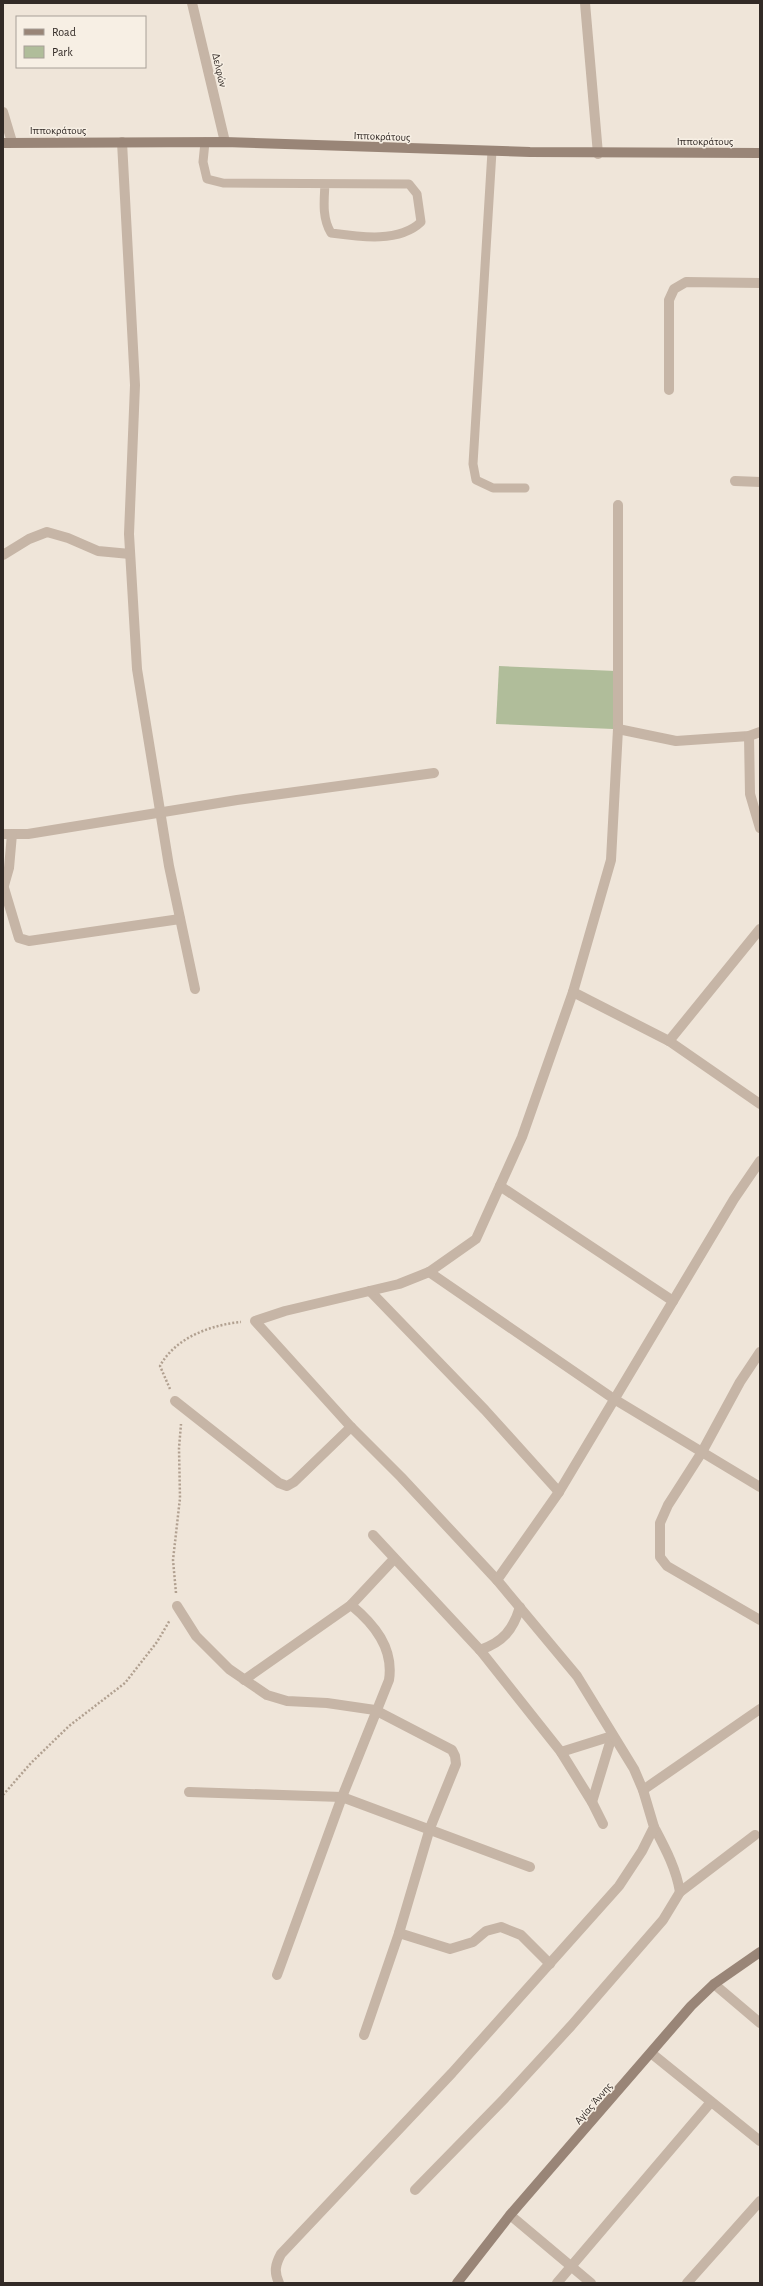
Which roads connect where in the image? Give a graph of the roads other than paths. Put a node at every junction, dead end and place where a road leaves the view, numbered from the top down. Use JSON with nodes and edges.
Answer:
{"nodes":[{"id":1,"x":192,"y":3,"type":"edge"},
{"id":2,"x":585,"y":3,"type":"edge"},
{"id":3,"x":3,"y":112,"type":"edge"},
{"id":4,"x":7,"y":142,"type":"edge"},
{"id":5,"x":122,"y":142,"type":"junction"},
{"id":6,"x":204,"y":142,"type":"junction"},
{"id":7,"x":225,"y":142,"type":"junction"},
{"id":8,"x":492,"y":151,"type":"junction"},
{"id":9,"x":760,"y":153,"type":"edge"},
{"id":10,"x":598,"y":154,"type":"junction"},
{"id":11,"x":325,"y":184,"type":"junction"},
{"id":12,"x":760,"y":283,"type":"edge"},
{"id":13,"x":669,"y":390,"type":"dead end"},
{"id":14,"x":736,"y":481,"type":"dead end"},
{"id":15,"x":760,"y":482,"type":"edge"},
{"id":16,"x":525,"y":488,"type":"dead end"},
{"id":17,"x":618,"y":505,"type":"dead end"},
{"id":18,"x":130,"y":554,"type":"junction"},
{"id":19,"x":3,"y":555,"type":"edge"},
{"id":20,"x":618,"y":729,"type":"junction"},
{"id":21,"x":760,"y":732,"type":"edge"},
{"id":22,"x":749,"y":736,"type":"junction"},
{"id":23,"x":434,"y":773,"type":"dead end"},
{"id":24,"x":161,"y":812,"type":"junction"},
{"id":25,"x":760,"y":828,"type":"edge"},
{"id":26,"x":7,"y":834,"type":"edge"},
{"id":27,"x":3,"y":888,"type":"edge"},
{"id":28,"x":180,"y":919,"type":"junction"},
{"id":29,"x":760,"y":929,"type":"edge"},
{"id":30,"x":195,"y":989,"type":"dead end"},
{"id":31,"x":573,"y":992,"type":"junction"},
{"id":32,"x":669,"y":1041,"type":"junction"},
{"id":33,"x":760,"y":1104,"type":"edge"},
{"id":34,"x":760,"y":1161,"type":"edge"},
{"id":35,"x":500,"y":1186,"type":"junction"},
{"id":36,"x":429,"y":1272,"type":"junction"},
{"id":37,"x":370,"y":1292,"type":"junction"},
{"id":38,"x":673,"y":1301,"type":"junction"},
{"id":39,"x":760,"y":1352,"type":"edge"},
{"id":40,"x":614,"y":1399,"type":"junction"},
{"id":41,"x":175,"y":1401,"type":"road end"},
{"id":42,"x":351,"y":1426,"type":"junction"},
{"id":43,"x":702,"y":1452,"type":"junction"},
{"id":44,"x":760,"y":1487,"type":"edge"},
{"id":45,"x":559,"y":1492,"type":"junction"},
{"id":46,"x":373,"y":1535,"type":"dead end"},
{"id":47,"x":394,"y":1559,"type":"junction"},
{"id":48,"x":498,"y":1580,"type":"junction"},
{"id":49,"x":351,"y":1605,"type":"junction"},
{"id":50,"x":178,"y":1606,"type":"road end"},
{"id":51,"x":520,"y":1607,"type":"junction"},
{"id":52,"x":760,"y":1620,"type":"edge"},
{"id":53,"x":480,"y":1650,"type":"junction"},
{"id":54,"x":244,"y":1680,"type":"junction"},
{"id":55,"x":760,"y":1708,"type":"edge"},
{"id":56,"x":375,"y":1710,"type":"junction"},
{"id":57,"x":612,"y":1736,"type":"junction"},
{"id":58,"x":561,"y":1752,"type":"junction"},
{"id":59,"x":643,"y":1790,"type":"junction"},
{"id":60,"x":190,"y":1792,"type":"dead end"},
{"id":61,"x":342,"y":1797,"type":"junction"},
{"id":62,"x":592,"y":1802,"type":"junction"},
{"id":63,"x":603,"y":1824,"type":"dead end"},
{"id":64,"x":654,"y":1827,"type":"junction"},
{"id":65,"x":430,"y":1828,"type":"junction"},
{"id":66,"x":755,"y":1835,"type":"dead end"},
{"id":67,"x":530,"y":1867,"type":"dead end"},
{"id":68,"x":680,"y":1892,"type":"junction"},
{"id":69,"x":399,"y":1933,"type":"junction"},
{"id":70,"x":760,"y":1952,"type":"edge"},
{"id":71,"x":550,"y":1964,"type":"junction"},
{"id":72,"x":277,"y":1975,"type":"dead end"},
{"id":73,"x":714,"y":1984,"type":"junction"},
{"id":74,"x":760,"y":2024,"type":"edge"},
{"id":75,"x":364,"y":2035,"type":"dead end"},
{"id":76,"x":651,"y":2053,"type":"junction"},
{"id":77,"x":711,"y":2102,"type":"junction"},
{"id":78,"x":760,"y":2141,"type":"edge"},
{"id":79,"x":415,"y":2190,"type":"dead end"},
{"id":80,"x":760,"y":2201,"type":"edge"},
{"id":81,"x":510,"y":2216,"type":"junction"},
{"id":82,"x":571,"y":2266,"type":"junction"},
{"id":83,"x":279,"y":2283,"type":"edge"},
{"id":84,"x":457,"y":2283,"type":"edge"},
{"id":85,"x":557,"y":2283,"type":"edge"},
{"id":86,"x":591,"y":2283,"type":"edge"},
{"id":87,"x":687,"y":2283,"type":"edge"}],
"edges":[{"from":1,"to":7,"type":"street","name":"Δελφών"},
{"from":2,"to":10,"type":"street"},
{"from":3,"to":4,"type":"street"},
{"from":4,"to":5,"type":"main road","name":"Ιπποκράτους"},
{"from":5,"to":6,"type":"main road","name":"Ιπποκράτους"},
{"from":5,"to":18,"type":"street"},
{"from":6,"to":7,"type":"main road","name":"Ιπποκράτους"},
{"from":6,"to":11,"type":"lane"},
{"from":7,"to":8,"type":"main road","name":"Ιπποκράτους"},
{"from":8,"to":10,"type":"main road","name":"Ιπποκράτους"},
{"from":8,"to":16,"type":"lane"},
{"from":9,"to":10,"type":"main road","name":"Ιπποκράτους"},
{"from":11,"to":11,"type":"lane"},
{"from":12,"to":13,"type":"street"},
{"from":14,"to":15,"type":"street"},
{"from":17,"to":20,"type":"street"},
{"from":18,"to":19,"type":"street"},
{"from":18,"to":24,"type":"street"},
{"from":20,"to":22,"type":"street"},
{"from":20,"to":31,"type":"street"},
{"from":21,"to":22,"type":"street"},
{"from":22,"to":25,"type":"street"},
{"from":23,"to":24,"type":"street"},
{"from":24,"to":26,"type":"street"},
{"from":24,"to":28,"type":"street"},
{"from":26,"to":27,"type":"street"},
{"from":27,"to":28,"type":"street"},
{"from":28,"to":30,"type":"street"},
{"from":29,"to":32,"type":"street"},
{"from":31,"to":32,"type":"street"},
{"from":31,"to":35,"type":"street"},
{"from":32,"to":33,"type":"street"},
{"from":34,"to":38,"type":"street"},
{"from":35,"to":36,"type":"street"},
{"from":35,"to":38,"type":"street"},
{"from":36,"to":37,"type":"street"},
{"from":36,"to":40,"type":"street"},
{"from":37,"to":42,"type":"street"},
{"from":37,"to":45,"type":"street"},
{"from":38,"to":40,"type":"street"},
{"from":39,"to":43,"type":"street"},
{"from":40,"to":43,"type":"street"},
{"from":40,"to":45,"type":"street"},
{"from":41,"to":42,"type":"street"},
{"from":42,"to":48,"type":"street"},
{"from":43,"to":44,"type":"street"},
{"from":43,"to":52,"type":"street"},
{"from":45,"to":48,"type":"street"},
{"from":46,"to":47,"type":"street"},
{"from":47,"to":49,"type":"street"},
{"from":47,"to":53,"type":"street"},
{"from":48,"to":51,"type":"street"},
{"from":49,"to":54,"type":"street"},
{"from":49,"to":56,"type":"street"},
{"from":50,"to":54,"type":"street"},
{"from":51,"to":53,"type":"street"},
{"from":51,"to":57,"type":"street"},
{"from":53,"to":58,"type":"street"},
{"from":54,"to":56,"type":"street"},
{"from":55,"to":59,"type":"street"},
{"from":56,"to":61,"type":"street"},
{"from":56,"to":65,"type":"street"},
{"from":57,"to":58,"type":"street"},
{"from":57,"to":59,"type":"street"},
{"from":57,"to":62,"type":"street"},
{"from":58,"to":62,"type":"street"},
{"from":59,"to":64,"type":"street"},
{"from":60,"to":61,"type":"street"},
{"from":61,"to":65,"type":"street"},
{"from":61,"to":72,"type":"street"},
{"from":62,"to":63,"type":"street"},
{"from":64,"to":68,"type":"street"},
{"from":64,"to":71,"type":"street"},
{"from":65,"to":67,"type":"street"},
{"from":65,"to":69,"type":"street"},
{"from":66,"to":68,"type":"street"},
{"from":68,"to":79,"type":"street"},
{"from":69,"to":71,"type":"street"},
{"from":69,"to":75,"type":"street"},
{"from":70,"to":73,"type":"main road","name":"Αγίας Άννης"},
{"from":71,"to":83,"type":"street"},
{"from":73,"to":74,"type":"street"},
{"from":73,"to":76,"type":"main road","name":"Αγίας Άννης"},
{"from":76,"to":77,"type":"street"},
{"from":76,"to":81,"type":"main road","name":"Αγίας Άννης"},
{"from":77,"to":78,"type":"street"},
{"from":77,"to":82,"type":"street"},
{"from":80,"to":87,"type":"street"},
{"from":81,"to":82,"type":"street"},
{"from":81,"to":84,"type":"main road","name":"Αγίας Άννης"},
{"from":82,"to":85,"type":"street"},
{"from":82,"to":86,"type":"street"}]}
